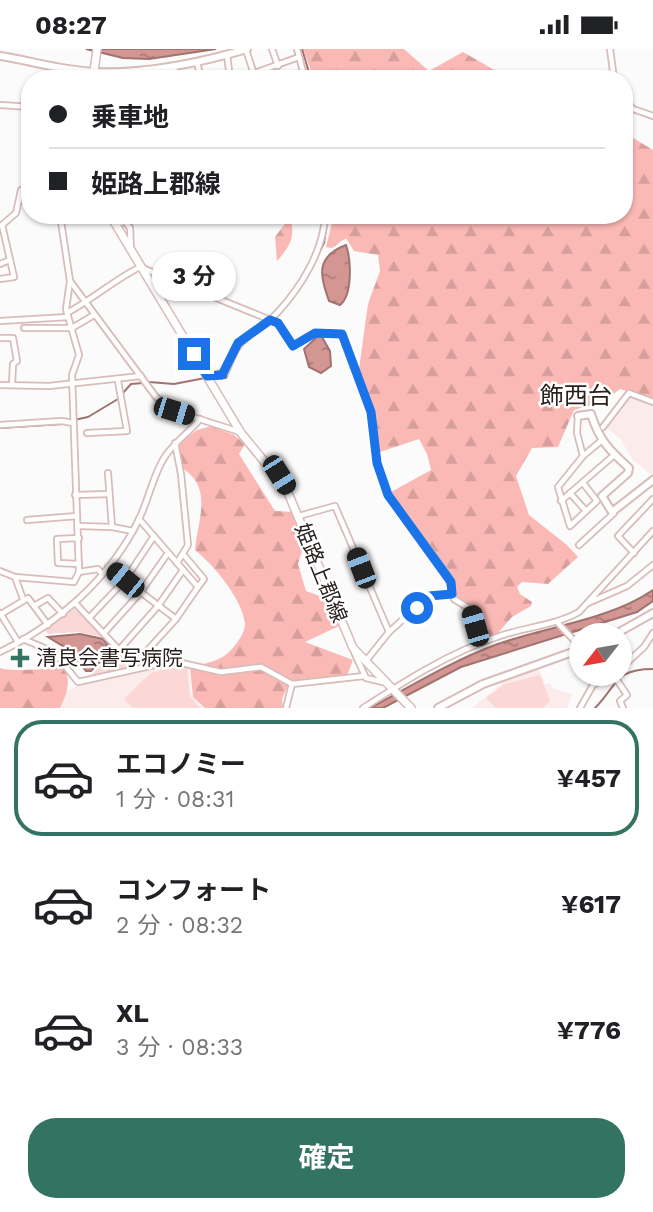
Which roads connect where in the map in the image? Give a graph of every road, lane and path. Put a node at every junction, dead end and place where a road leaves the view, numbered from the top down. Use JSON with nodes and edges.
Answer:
{"nodes":[{"id":1,"x":97,"y":49,"type":"edge"},
{"id":2,"x":246,"y":49,"type":"edge"},
{"id":3,"x":272,"y":49,"type":"edge"},
{"id":4,"x":297,"y":49,"type":"edge"},
{"id":5,"x":610,"y":49,"type":"edge"},
{"id":6,"x":227,"y":54,"type":"junction"},
{"id":7,"x":0,"y":56,"type":"edge"},
{"id":8,"x":299,"y":57,"type":"junction"},
{"id":9,"x":197,"y":62,"type":"junction"},
{"id":10,"x":174,"y":65,"type":"junction"},
{"id":11,"x":278,"y":66,"type":"junction"},
{"id":12,"x":147,"y":69,"type":"joint"},
{"id":13,"x":69,"y":70,"type":"edge"},
{"id":14,"x":95,"y":70,"type":"edge"},
{"id":15,"x":143,"y":70,"type":"edge"},
{"id":16,"x":175,"y":70,"type":"edge"},
{"id":17,"x":199,"y":70,"type":"edge"},
{"id":18,"x":229,"y":70,"type":"edge"},
{"id":19,"x":253,"y":70,"type":"edge"},
{"id":20,"x":266,"y":70,"type":"edge"},
{"id":21,"x":303,"y":70,"type":"edge"},
{"id":22,"x":613,"y":70,"type":"edge"},
{"id":23,"x":0,"y":105,"type":"edge"},
{"id":24,"x":21,"y":106,"type":"edge"},
{"id":25,"x":633,"y":108,"type":"edge"},
{"id":26,"x":653,"y":116,"type":"edge"},
{"id":27,"x":21,"y":190,"type":"edge"},
{"id":28,"x":61,"y":224,"type":"edge"},
{"id":29,"x":115,"y":224,"type":"edge"},
{"id":30,"x":127,"y":224,"type":"edge"},
{"id":31,"x":324,"y":224,"type":"edge"},
{"id":32,"x":2,"y":237,"type":"edge"},
{"id":33,"x":130,"y":251,"type":"junction"},
{"id":34,"x":10,"y":260,"type":"junction"},
{"id":35,"x":0,"y":264,"type":"edge"},
{"id":36,"x":140,"y":267,"type":"junction"},
{"id":37,"x":0,"y":279,"type":"edge"},
{"id":38,"x":70,"y":281,"type":"junction"},
{"id":39,"x":87,"y":302,"type":"junction"},
{"id":40,"x":68,"y":315,"type":"junction"},
{"id":41,"x":94,"y":315,"type":"junction"},
{"id":42,"x":270,"y":320,"type":"junction"},
{"id":43,"x":0,"y":321,"type":"edge"},
{"id":44,"x":24,"y":328,"type":"dead end"},
{"id":45,"x":72,"y":328,"type":"junction"},
{"id":46,"x":0,"y":338,"type":"edge"},
{"id":47,"x":141,"y":376,"type":"junction"},
{"id":48,"x":207,"y":376,"type":"junction"},
{"id":49,"x":118,"y":381,"type":"junction"},
{"id":50,"x":73,"y":384,"type":"junction"},
{"id":51,"x":0,"y":385,"type":"edge"},
{"id":52,"x":12,"y":386,"type":"junction"},
{"id":53,"x":653,"y":402,"type":"edge"},
{"id":54,"x":578,"y":416,"type":"joint"},
{"id":55,"x":200,"y":419,"type":"junction"},
{"id":56,"x":68,"y":423,"type":"junction"},
{"id":57,"x":0,"y":425,"type":"edge"},
{"id":58,"x":603,"y":427,"type":"dead end"},
{"id":59,"x":87,"y":433,"type":"dead end"},
{"id":60,"x":241,"y":433,"type":"junction"},
{"id":61,"x":601,"y":441,"type":"junction"},
{"id":62,"x":174,"y":443,"type":"junction"},
{"id":63,"x":583,"y":456,"type":"junction"},
{"id":64,"x":613,"y":456,"type":"junction"},
{"id":65,"x":108,"y":473,"type":"dead end"},
{"id":66,"x":653,"y":480,"type":"edge"},
{"id":67,"x":583,"y":483,"type":"junction"},
{"id":68,"x":570,"y":493,"type":"junction"},
{"id":69,"x":109,"y":494,"type":"junction"},
{"id":70,"x":75,"y":495,"type":"junction"},
{"id":71,"x":653,"y":499,"type":"edge"},
{"id":72,"x":561,"y":502,"type":"junction"},
{"id":73,"x":586,"y":511,"type":"junction"},
{"id":74,"x":614,"y":512,"type":"junction"},
{"id":75,"x":77,"y":516,"type":"junction"},
{"id":76,"x":299,"y":516,"type":"junction"},
{"id":77,"x":139,"y":519,"type":"junction"},
{"id":78,"x":27,"y":520,"type":"dead end"},
{"id":79,"x":79,"y":526,"type":"junction"},
{"id":80,"x":112,"y":527,"type":"junction"},
{"id":81,"x":133,"y":531,"type":"junction"},
{"id":82,"x":653,"y":531,"type":"edge"},
{"id":83,"x":154,"y":536,"type":"junction"},
{"id":84,"x":79,"y":538,"type":"junction"},
{"id":85,"x":650,"y":540,"type":"edge"},
{"id":86,"x":579,"y":545,"type":"dead end"},
{"id":87,"x":634,"y":553,"type":"junction"},
{"id":88,"x":168,"y":554,"type":"junction"},
{"id":89,"x":183,"y":554,"type":"junction"},
{"id":90,"x":177,"y":563,"type":"junction"},
{"id":91,"x":79,"y":564,"type":"junction"},
{"id":92,"x":653,"y":565,"type":"edge"},
{"id":93,"x":108,"y":567,"type":"junction"},
{"id":94,"x":183,"y":570,"type":"junction"},
{"id":95,"x":0,"y":571,"type":"edge"},
{"id":96,"x":79,"y":572,"type":"junction"},
{"id":97,"x":102,"y":574,"type":"junction"},
{"id":98,"x":15,"y":577,"type":"junction"},
{"id":99,"x":125,"y":580,"type":"junction"},
{"id":100,"x":198,"y":587,"type":"junction"},
{"id":101,"x":141,"y":593,"type":"junction"},
{"id":102,"x":452,"y":594,"type":"junction"},
{"id":103,"x":23,"y":599,"type":"junction"},
{"id":104,"x":75,"y":603,"type":"junction"},
{"id":105,"x":587,"y":604,"type":"junction"},
{"id":106,"x":34,"y":606,"type":"junction"},
{"id":107,"x":158,"y":606,"type":"junction"},
{"id":108,"x":653,"y":613,"type":"edge"},
{"id":109,"x":1,"y":614,"type":"edge"},
{"id":110,"x":63,"y":614,"type":"junction"},
{"id":111,"x":89,"y":618,"type":"junction"},
{"id":112,"x":176,"y":619,"type":"junction"},
{"id":113,"x":557,"y":622,"type":"junction"},
{"id":114,"x":48,"y":625,"type":"junction"},
{"id":115,"x":632,"y":625,"type":"edge"},
{"id":116,"x":389,"y":632,"type":"junction"},
{"id":117,"x":104,"y":633,"type":"junction"},
{"id":118,"x":653,"y":633,"type":"edge"},
{"id":119,"x":569,"y":635,"type":"edge"},
{"id":120,"x":21,"y":641,"type":"junction"},
{"id":121,"x":480,"y":643,"type":"junction"},
{"id":122,"x":354,"y":648,"type":"junction"},
{"id":123,"x":119,"y":650,"type":"junction"},
{"id":124,"x":0,"y":652,"type":"edge"},
{"id":125,"x":569,"y":652,"type":"edge"},
{"id":126,"x":632,"y":658,"type":"edge"},
{"id":127,"x":365,"y":663,"type":"junction"},
{"id":128,"x":135,"y":668,"type":"junction"},
{"id":129,"x":363,"y":676,"type":"junction"},
{"id":130,"x":383,"y":682,"type":"junction"},
{"id":131,"x":292,"y":684,"type":"junction"},
{"id":132,"x":592,"y":686,"type":"edge"},
{"id":133,"x":619,"y":686,"type":"edge"},
{"id":134,"x":394,"y":691,"type":"junction"},
{"id":135,"x":286,"y":708,"type":"edge"},
{"id":136,"x":363,"y":708,"type":"edge"},
{"id":137,"x":411,"y":708,"type":"edge"},
{"id":138,"x":439,"y":708,"type":"edge"},
{"id":139,"x":580,"y":708,"type":"edge"},
{"id":140,"x":623,"y":708,"type":"edge"}],
"edges":[{"from":1,"to":14,"type":"main road"},
{"from":2,"to":6,"type":"street"},
{"from":2,"to":19,"type":"street"},
{"from":3,"to":11,"type":"street"},
{"from":4,"to":8,"type":"street"},
{"from":5,"to":22,"type":"street"},
{"from":6,"to":9,"type":"street"},
{"from":6,"to":18,"type":"street"},
{"from":7,"to":13,"type":"street"},
{"from":8,"to":11,"type":"street"},
{"from":8,"to":21,"type":"street"},
{"from":9,"to":10,"type":"street"},
{"from":9,"to":17,"type":"street"},
{"from":10,"to":12,"type":"street"},
{"from":10,"to":16,"type":"street"},
{"from":11,"to":20,"type":"street"},
{"from":12,"to":15,"type":"street"},
{"from":23,"to":24,"type":"street"},
{"from":25,"to":26,"type":"street"},
{"from":27,"to":32,"type":"street"},
{"from":28,"to":38,"type":"street"},
{"from":29,"to":33,"type":"main road","name":"姫路上郡線"},
{"from":30,"to":33,"type":"street"},
{"from":31,"to":42,"type":"street"},
{"from":32,"to":34,"type":"street"},
{"from":33,"to":36,"type":"main road","name":"姫路上郡線"},
{"from":34,"to":35,"type":"street"},
{"from":34,"to":37,"type":"street"},
{"from":36,"to":39,"type":"street"},
{"from":36,"to":42,"type":"street"},
{"from":36,"to":48,"type":"main road","name":"姫路上郡線"},
{"from":38,"to":39,"type":"street"},
{"from":38,"to":40,"type":"street"},
{"from":39,"to":40,"type":"street"},
{"from":39,"to":41,"type":"street"},
{"from":40,"to":43,"type":"street"},
{"from":40,"to":45,"type":"street"},
{"from":41,"to":45,"type":"street"},
{"from":41,"to":47,"type":"street"},
{"from":42,"to":48,"type":"street"},
{"from":42,"to":102,"type":"street"},
{"from":44,"to":45,"type":"street"},
{"from":45,"to":50,"type":"street"},
{"from":46,"to":52,"type":"street"},
{"from":47,"to":49,"type":"street"},
{"from":47,"to":55,"type":"street"},
{"from":48,"to":60,"type":"main road","name":"姫路上郡線"},
{"from":49,"to":50,"type":"street"},
{"from":49,"to":59,"type":"street"},
{"from":50,"to":52,"type":"street"},
{"from":50,"to":56,"type":"street"},
{"from":51,"to":52,"type":"street"},
{"from":53,"to":58,"type":"street"},
{"from":54,"to":61,"type":"street"},
{"from":54,"to":63,"type":"street"},
{"from":55,"to":60,"type":"street"},
{"from":55,"to":62,"type":"street"},
{"from":56,"to":57,"type":"street"},
{"from":56,"to":70,"type":"street"},
{"from":60,"to":76,"type":"main road","name":"姫路上郡線"},
{"from":61,"to":63,"type":"street"},
{"from":61,"to":64,"type":"street"},
{"from":62,"to":77,"type":"street"},
{"from":62,"to":89,"type":"street"},
{"from":63,"to":72,"type":"street"},
{"from":64,"to":67,"type":"street"},
{"from":64,"to":74,"type":"street"},
{"from":65,"to":69,"type":"street"},
{"from":66,"to":74,"type":"street"},
{"from":67,"to":68,"type":"street"},
{"from":67,"to":73,"type":"street"},
{"from":68,"to":72,"type":"street"},
{"from":68,"to":73,"type":"street"},
{"from":69,"to":70,"type":"street"},
{"from":69,"to":80,"type":"street"},
{"from":70,"to":75,"type":"street"},
{"from":71,"to":87,"type":"street"},
{"from":72,"to":73,"type":"street"},
{"from":74,"to":86,"type":"street"},
{"from":75,"to":78,"type":"street"},
{"from":75,"to":79,"type":"street"},
{"from":76,"to":116,"type":"street"},
{"from":76,"to":122,"type":"main road","name":"姫路上郡線"},
{"from":77,"to":81,"type":"street"},
{"from":77,"to":83,"type":"street"},
{"from":79,"to":80,"type":"street"},
{"from":79,"to":84,"type":"street"},
{"from":80,"to":81,"type":"street"},
{"from":81,"to":93,"type":"street"},
{"from":82,"to":85,"type":"street"},
{"from":83,"to":88,"type":"street"},
{"from":83,"to":99,"type":"street"},
{"from":84,"to":91,"type":"street"},
{"from":84,"to":91,"type":"street"},
{"from":85,"to":87,"type":"street"},
{"from":87,"to":105,"type":"street"},
{"from":88,"to":90,"type":"street"},
{"from":88,"to":101,"type":"street"},
{"from":89,"to":90,"type":"street"},
{"from":89,"to":100,"type":"street"},
{"from":90,"to":94,"type":"street"},
{"from":91,"to":96,"type":"street"},
{"from":92,"to":105,"type":"street"},
{"from":93,"to":97,"type":"street"},
{"from":93,"to":99,"type":"street"},
{"from":94,"to":100,"type":"street"},
{"from":94,"to":107,"type":"street"},
{"from":95,"to":98,"type":"street"},
{"from":96,"to":97,"type":"street"},
{"from":96,"to":98,"type":"street"},
{"from":97,"to":104,"type":"street"},
{"from":98,"to":103,"type":"street"},
{"from":99,"to":101,"type":"street"},
{"from":99,"to":111,"type":"street"},
{"from":100,"to":112,"type":"street"},
{"from":101,"to":107,"type":"street"},
{"from":101,"to":117,"type":"street"},
{"from":102,"to":116,"type":"street"},
{"from":102,"to":121,"type":"street"},
{"from":103,"to":106,"type":"street"},
{"from":103,"to":109,"type":"street"},
{"from":104,"to":110,"type":"street"},
{"from":104,"to":111,"type":"street"},
{"from":105,"to":113,"type":"street"},
{"from":106,"to":110,"type":"street"},
{"from":106,"to":114,"type":"street"},
{"from":107,"to":112,"type":"street"},
{"from":107,"to":123,"type":"street"},
{"from":108,"to":115,"type":"street"},
{"from":109,"to":120,"type":"street"},
{"from":110,"to":114,"type":"street"},
{"from":111,"to":117,"type":"street"},
{"from":112,"to":128,"type":"street"},
{"from":113,"to":119,"type":"street"},
{"from":113,"to":121,"type":"street"},
{"from":114,"to":120,"type":"street"},
{"from":116,"to":127,"type":"street"},
{"from":117,"to":123,"type":"street"},
{"from":118,"to":126,"type":"street"},
{"from":120,"to":124,"type":"street"},
{"from":120,"to":128,"type":"street"},
{"from":121,"to":134,"type":"street"},
{"from":122,"to":127,"type":"main road","name":"姫路上郡線"},
{"from":122,"to":129,"type":"street"},
{"from":123,"to":128,"type":"street"},
{"from":125,"to":138,"type":"street"},
{"from":127,"to":130,"type":"main road","name":"姫路上郡線"},
{"from":128,"to":131,"type":"street"},
{"from":129,"to":130,"type":"street"},
{"from":129,"to":131,"type":"street"},
{"from":130,"to":134,"type":"main road","name":"姫路上郡線"},
{"from":131,"to":135,"type":"street"},
{"from":132,"to":139,"type":"street"},
{"from":133,"to":140,"type":"street"},
{"from":134,"to":136,"type":"street"},
{"from":134,"to":137,"type":"main road","name":"姫路上郡線"}]}
